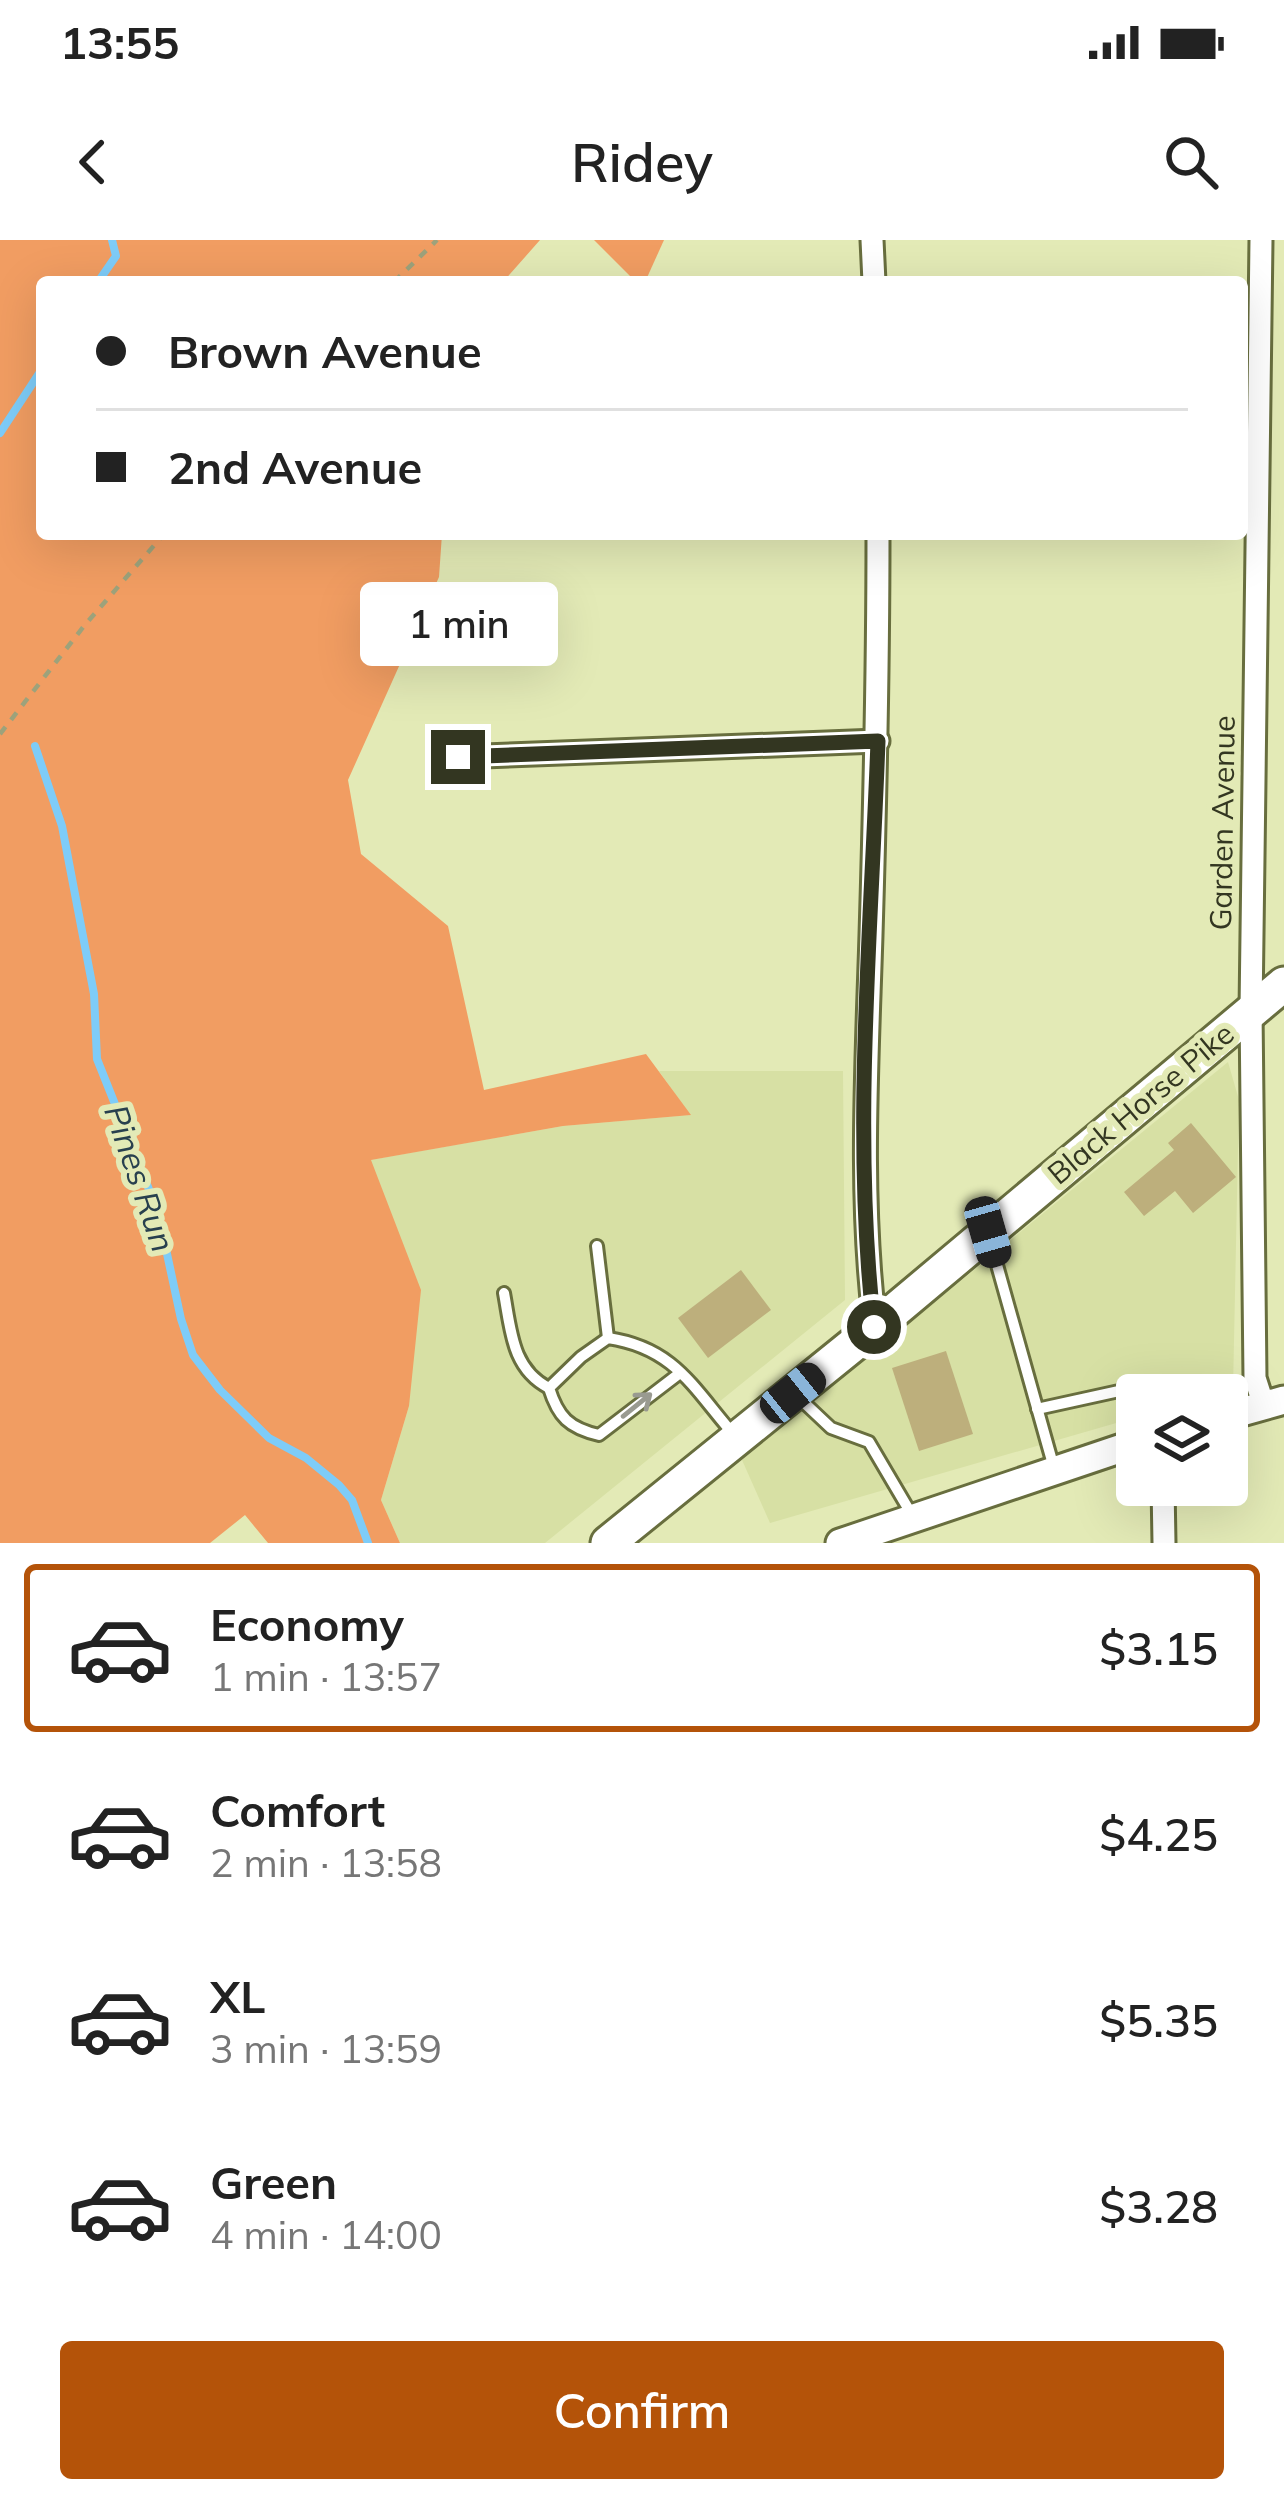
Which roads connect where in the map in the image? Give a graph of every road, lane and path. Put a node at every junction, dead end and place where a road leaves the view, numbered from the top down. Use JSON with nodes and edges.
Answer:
{"nodes":[{"id":1,"x":436,"y":240,"type":"edge"},
{"id":2,"x":872,"y":240,"type":"edge"},
{"id":3,"x":1261,"y":240,"type":"edge"},
{"id":4,"x":400,"y":276,"type":"edge"},
{"id":5,"x":874,"y":276,"type":"edge"},
{"id":6,"x":159,"y":540,"type":"edge"},
{"id":7,"x":878,"y":540,"type":"edge"},
{"id":8,"x":0,"y":734,"type":"edge"},
{"id":9,"x":878,"y":741,"type":"junction"},
{"id":10,"x":458,"y":757,"type":"dead end"},
{"id":11,"x":1284,"y":984,"type":"edge"},
{"id":12,"x":1251,"y":1011,"type":"junction"},
{"id":13,"x":988,"y":1232,"type":"junction"},
{"id":14,"x":597,"y":1246,"type":"dead end"},
{"id":15,"x":504,"y":1293,"type":"dead end"},
{"id":16,"x":874,"y":1327,"type":"junction"},
{"id":17,"x":608,"y":1338,"type":"junction"},
{"id":18,"x":680,"y":1373,"type":"junction"},
{"id":19,"x":549,"y":1388,"type":"junction"},
{"id":20,"x":1116,"y":1392,"type":"edge"},
{"id":21,"x":793,"y":1393,"type":"junction"},
{"id":22,"x":1274,"y":1403,"type":"edge"},
{"id":23,"x":1037,"y":1409,"type":"junction"},
{"id":24,"x":737,"y":1439,"type":"junction"},
{"id":25,"x":1116,"y":1449,"type":"edge"},
{"id":26,"x":1054,"y":1468,"type":"junction"},
{"id":27,"x":1163,"y":1506,"type":"edge"},
{"id":28,"x":914,"y":1519,"type":"junction"},
{"id":29,"x":847,"y":1541,"type":"edge"},
{"id":30,"x":608,"y":1543,"type":"edge"},
{"id":31,"x":1164,"y":1543,"type":"edge"}],
"edges":[{"from":1,"to":4,"type":"path"},
{"from":2,"to":5,"type":"street"},
{"from":3,"to":12,"type":"street","name":"Garden Avenue"},
{"from":6,"to":8,"type":"path"},
{"from":7,"to":9,"type":"street"},
{"from":9,"to":10,"type":"street"},
{"from":9,"to":16,"type":"street"},
{"from":11,"to":12,"type":"main road","name":"Black Horse Pike"},
{"from":12,"to":13,"type":"main road","name":"Black Horse Pike"},
{"from":12,"to":22,"type":"street","name":"Garden Avenue"},
{"from":13,"to":16,"type":"main road","name":"Black Horse Pike"},
{"from":13,"to":23,"type":"lane"},
{"from":14,"to":17,"type":"lane"},
{"from":15,"to":19,"type":"lane"},
{"from":16,"to":21,"type":"main road","name":"Black Horse Pike"},
{"from":17,"to":18,"type":"lane"},
{"from":17,"to":19,"type":"lane"},
{"from":19,"to":18,"type":"lane","one_way":true},
{"from":18,"to":24,"type":"lane"},
{"from":20,"to":23,"type":"lane"},
{"from":21,"to":24,"type":"main road","name":"Black Horse Pike"},
{"from":21,"to":28,"type":"lane"},
{"from":23,"to":26,"type":"lane"},
{"from":24,"to":30,"type":"main road","name":"Black Horse Pike"},
{"from":25,"to":26,"type":"street"},
{"from":26,"to":28,"type":"street"},
{"from":27,"to":31,"type":"street"},
{"from":28,"to":29,"type":"street"}]}
